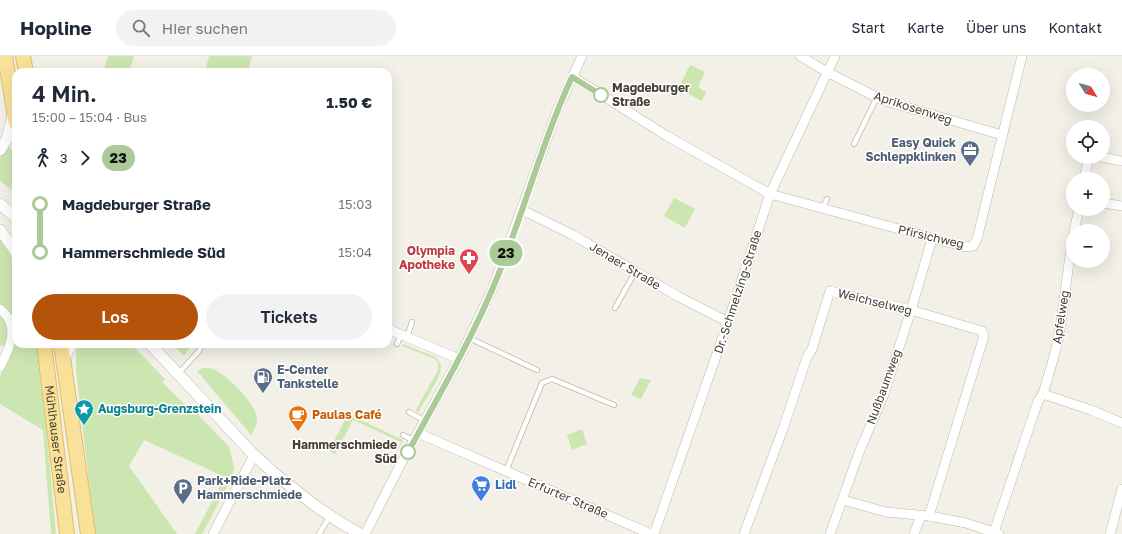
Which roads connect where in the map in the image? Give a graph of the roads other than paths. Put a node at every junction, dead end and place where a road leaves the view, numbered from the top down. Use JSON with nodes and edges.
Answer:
{"nodes":[{"id":1,"x":5,"y":56,"type":"edge"},
{"id":2,"x":23,"y":56,"type":"edge"},
{"id":3,"x":582,"y":56,"type":"edge"},
{"id":4,"x":800,"y":56,"type":"edge"},
{"id":5,"x":836,"y":56,"type":"edge"},
{"id":6,"x":1022,"y":56,"type":"edge"},
{"id":7,"x":25,"y":68,"type":"edge"},
{"id":8,"x":827,"y":72,"type":"junction"},
{"id":9,"x":572,"y":77,"type":"junction"},
{"id":10,"x":877,"y":97,"type":"junction"},
{"id":11,"x":12,"y":99,"type":"edge"},
{"id":12,"x":12,"y":126,"type":"edge"},
{"id":13,"x":1002,"y":135,"type":"junction"},
{"id":14,"x":854,"y":144,"type":"dead end"},
{"id":15,"x":0,"y":150,"type":"edge"},
{"id":16,"x":1110,"y":159,"type":"edge"},
{"id":17,"x":1122,"y":161,"type":"edge"},
{"id":18,"x":770,"y":194,"type":"junction"},
{"id":19,"x":827,"y":199,"type":"dead end"},
{"id":20,"x":0,"y":204,"type":"edge"},
{"id":21,"x":1110,"y":204,"type":"edge"},
{"id":22,"x":1122,"y":206,"type":"edge"},
{"id":23,"x":822,"y":209,"type":"junction"},
{"id":24,"x":522,"y":210,"type":"junction"},
{"id":25,"x":12,"y":214,"type":"edge"},
{"id":26,"x":0,"y":230,"type":"edge"},
{"id":27,"x":932,"y":239,"type":"junction"},
{"id":28,"x":12,"y":246,"type":"edge"},
{"id":29,"x":1068,"y":268,"type":"edge"},
{"id":30,"x":635,"y":272,"type":"junction"},
{"id":31,"x":615,"y":308,"type":"dead end"},
{"id":32,"x":0,"y":309,"type":"edge"},
{"id":33,"x":911,"y":310,"type":"junction"},
{"id":34,"x":412,"y":322,"type":"dead end"},
{"id":35,"x":728,"y":322,"type":"junction"},
{"id":36,"x":12,"y":326,"type":"edge"},
{"id":37,"x":392,"y":331,"type":"edge"},
{"id":38,"x":404,"y":336,"type":"junction"},
{"id":39,"x":469,"y":338,"type":"junction"},
{"id":40,"x":12,"y":342,"type":"edge"},
{"id":41,"x":397,"y":344,"type":"dead end"},
{"id":42,"x":45,"y":348,"type":"edge"},
{"id":43,"x":62,"y":348,"type":"edge"},
{"id":44,"x":70,"y":348,"type":"edge"},
{"id":45,"x":154,"y":348,"type":"edge"},
{"id":46,"x":200,"y":348,"type":"edge"},
{"id":47,"x":63,"y":359,"type":"junction"},
{"id":48,"x":459,"y":359,"type":"junction"},
{"id":49,"x":0,"y":367,"type":"edge"},
{"id":50,"x":537,"y":370,"type":"dead end"},
{"id":51,"x":178,"y":374,"type":"junction"},
{"id":52,"x":1043,"y":394,"type":"junction"},
{"id":53,"x":614,"y":404,"type":"dead end"},
{"id":54,"x":409,"y":412,"type":"dead end"},
{"id":55,"x":425,"y":421,"type":"junction"},
{"id":56,"x":1122,"y":423,"type":"edge"},
{"id":57,"x":403,"y":435,"type":"dead end"},
{"id":58,"x":416,"y":437,"type":"junction"},
{"id":59,"x":254,"y":455,"type":"junction"},
{"id":60,"x":506,"y":471,"type":"junction"},
{"id":61,"x":61,"y":479,"type":"junction"},
{"id":62,"x":1122,"y":489,"type":"edge"},
{"id":63,"x":56,"y":498,"type":"dead end"},
{"id":64,"x":843,"y":500,"type":"junction"},
{"id":65,"x":330,"y":516,"type":"junction"},
{"id":66,"x":925,"y":516,"type":"junction"},
{"id":67,"x":997,"y":533,"type":"edge"},
{"id":68,"x":67,"y":534,"type":"edge"},
{"id":69,"x":88,"y":534,"type":"edge"},
{"id":70,"x":212,"y":534,"type":"edge"},
{"id":71,"x":319,"y":534,"type":"edge"},
{"id":72,"x":360,"y":534,"type":"edge"},
{"id":73,"x":366,"y":534,"type":"edge"},
{"id":74,"x":653,"y":534,"type":"edge"},
{"id":75,"x":744,"y":534,"type":"edge"},
{"id":76,"x":830,"y":534,"type":"edge"},
{"id":77,"x":914,"y":534,"type":"edge"},
{"id":78,"x":1110,"y":534,"type":"edge"}],
"edges":[{"from":1,"to":11,"type":"main road"},
{"from":2,"to":7,"type":"main road"},
{"from":3,"to":9,"type":"street"},
{"from":4,"to":8,"type":"street","name":"Aprikosenweg"},
{"from":5,"to":8,"type":"street","name":"Dr.-Schmelzing-Straße"},
{"from":6,"to":13,"type":"street","name":"Pfirsichweg"},
{"from":8,"to":10,"type":"street","name":"Aprikosenweg"},
{"from":8,"to":18,"type":"street","name":"Dr.-Schmelzing-Straße"},
{"from":9,"to":18,"type":"street"},
{"from":9,"to":24,"type":"street"},
{"from":10,"to":13,"type":"street","name":"Aprikosenweg"},
{"from":10,"to":14,"type":"lane"},
{"from":12,"to":15,"type":"street"},
{"from":13,"to":27,"type":"street","name":"Pfirsichweg"},
{"from":16,"to":17,"type":"street"},
{"from":18,"to":23,"type":"street","name":"Pfirsichweg"},
{"from":18,"to":35,"type":"street","name":"Dr.-Schmelzing-Straße"},
{"from":19,"to":23,"type":"lane"},
{"from":20,"to":25,"type":"street"},
{"from":21,"to":22,"type":"street"},
{"from":23,"to":27,"type":"street","name":"Pfirsichweg"},
{"from":24,"to":30,"type":"street","name":"Jenaer Straße"},
{"from":24,"to":39,"type":"street"},
{"from":26,"to":28,"type":"street"},
{"from":27,"to":33,"type":"street","name":"Nußbaumweg"},
{"from":29,"to":52,"type":"street","name":"Apfelweg"},
{"from":30,"to":31,"type":"lane"},
{"from":30,"to":35,"type":"street","name":"Jenaer Straße"},
{"from":32,"to":36,"type":"street"},
{"from":33,"to":64,"type":"street","name":"Nußbaumweg"},
{"from":33,"to":66,"type":"street","name":"Weichselweg"},
{"from":33,"to":75,"type":"street","name":"Weichselweg"},
{"from":34,"to":38,"type":"lane"},
{"from":35,"to":74,"type":"street","name":"Dr.-Schmelzing-Straße"},
{"from":37,"to":38,"type":"street"},
{"from":38,"to":41,"type":"lane"},
{"from":38,"to":48,"type":"street"},
{"from":39,"to":48,"type":"street"},
{"from":39,"to":50,"type":"lane"},
{"from":40,"to":49,"type":"street"},
{"from":42,"to":61,"type":"main road","name":"Mühlhauser Straße"},
{"from":43,"to":47,"type":"main road","name":"Mühlhauser Straße"},
{"from":44,"to":47,"type":"street"},
{"from":45,"to":51,"type":"street"},
{"from":46,"to":51,"type":"lane"},
{"from":47,"to":69,"type":"main road","name":"Mühlhauser Straße"},
{"from":48,"to":55,"type":"street"},
{"from":51,"to":59,"type":"street"},
{"from":52,"to":56,"type":"street"},
{"from":52,"to":67,"type":"street","name":"Apfelweg"},
{"from":53,"to":60,"type":"lane"},
{"from":54,"to":55,"type":"lane"},
{"from":55,"to":58,"type":"street"},
{"from":57,"to":58,"type":"lane"},
{"from":58,"to":60,"type":"street","name":"Erfurter Straße"},
{"from":58,"to":73,"type":"street"},
{"from":59,"to":65,"type":"street"},
{"from":59,"to":70,"type":"street"},
{"from":60,"to":74,"type":"street","name":"Erfurter Straße"},
{"from":61,"to":63,"type":"lane"},
{"from":61,"to":68,"type":"main road","name":"Mühlhauser Straße"},
{"from":62,"to":78,"type":"street"},
{"from":64,"to":66,"type":"street"},
{"from":64,"to":76,"type":"street","name":"Nußbaumweg"},
{"from":65,"to":71,"type":"lane"},
{"from":65,"to":72,"type":"street"},
{"from":66,"to":67,"type":"street"},
{"from":66,"to":77,"type":"street"}]}
